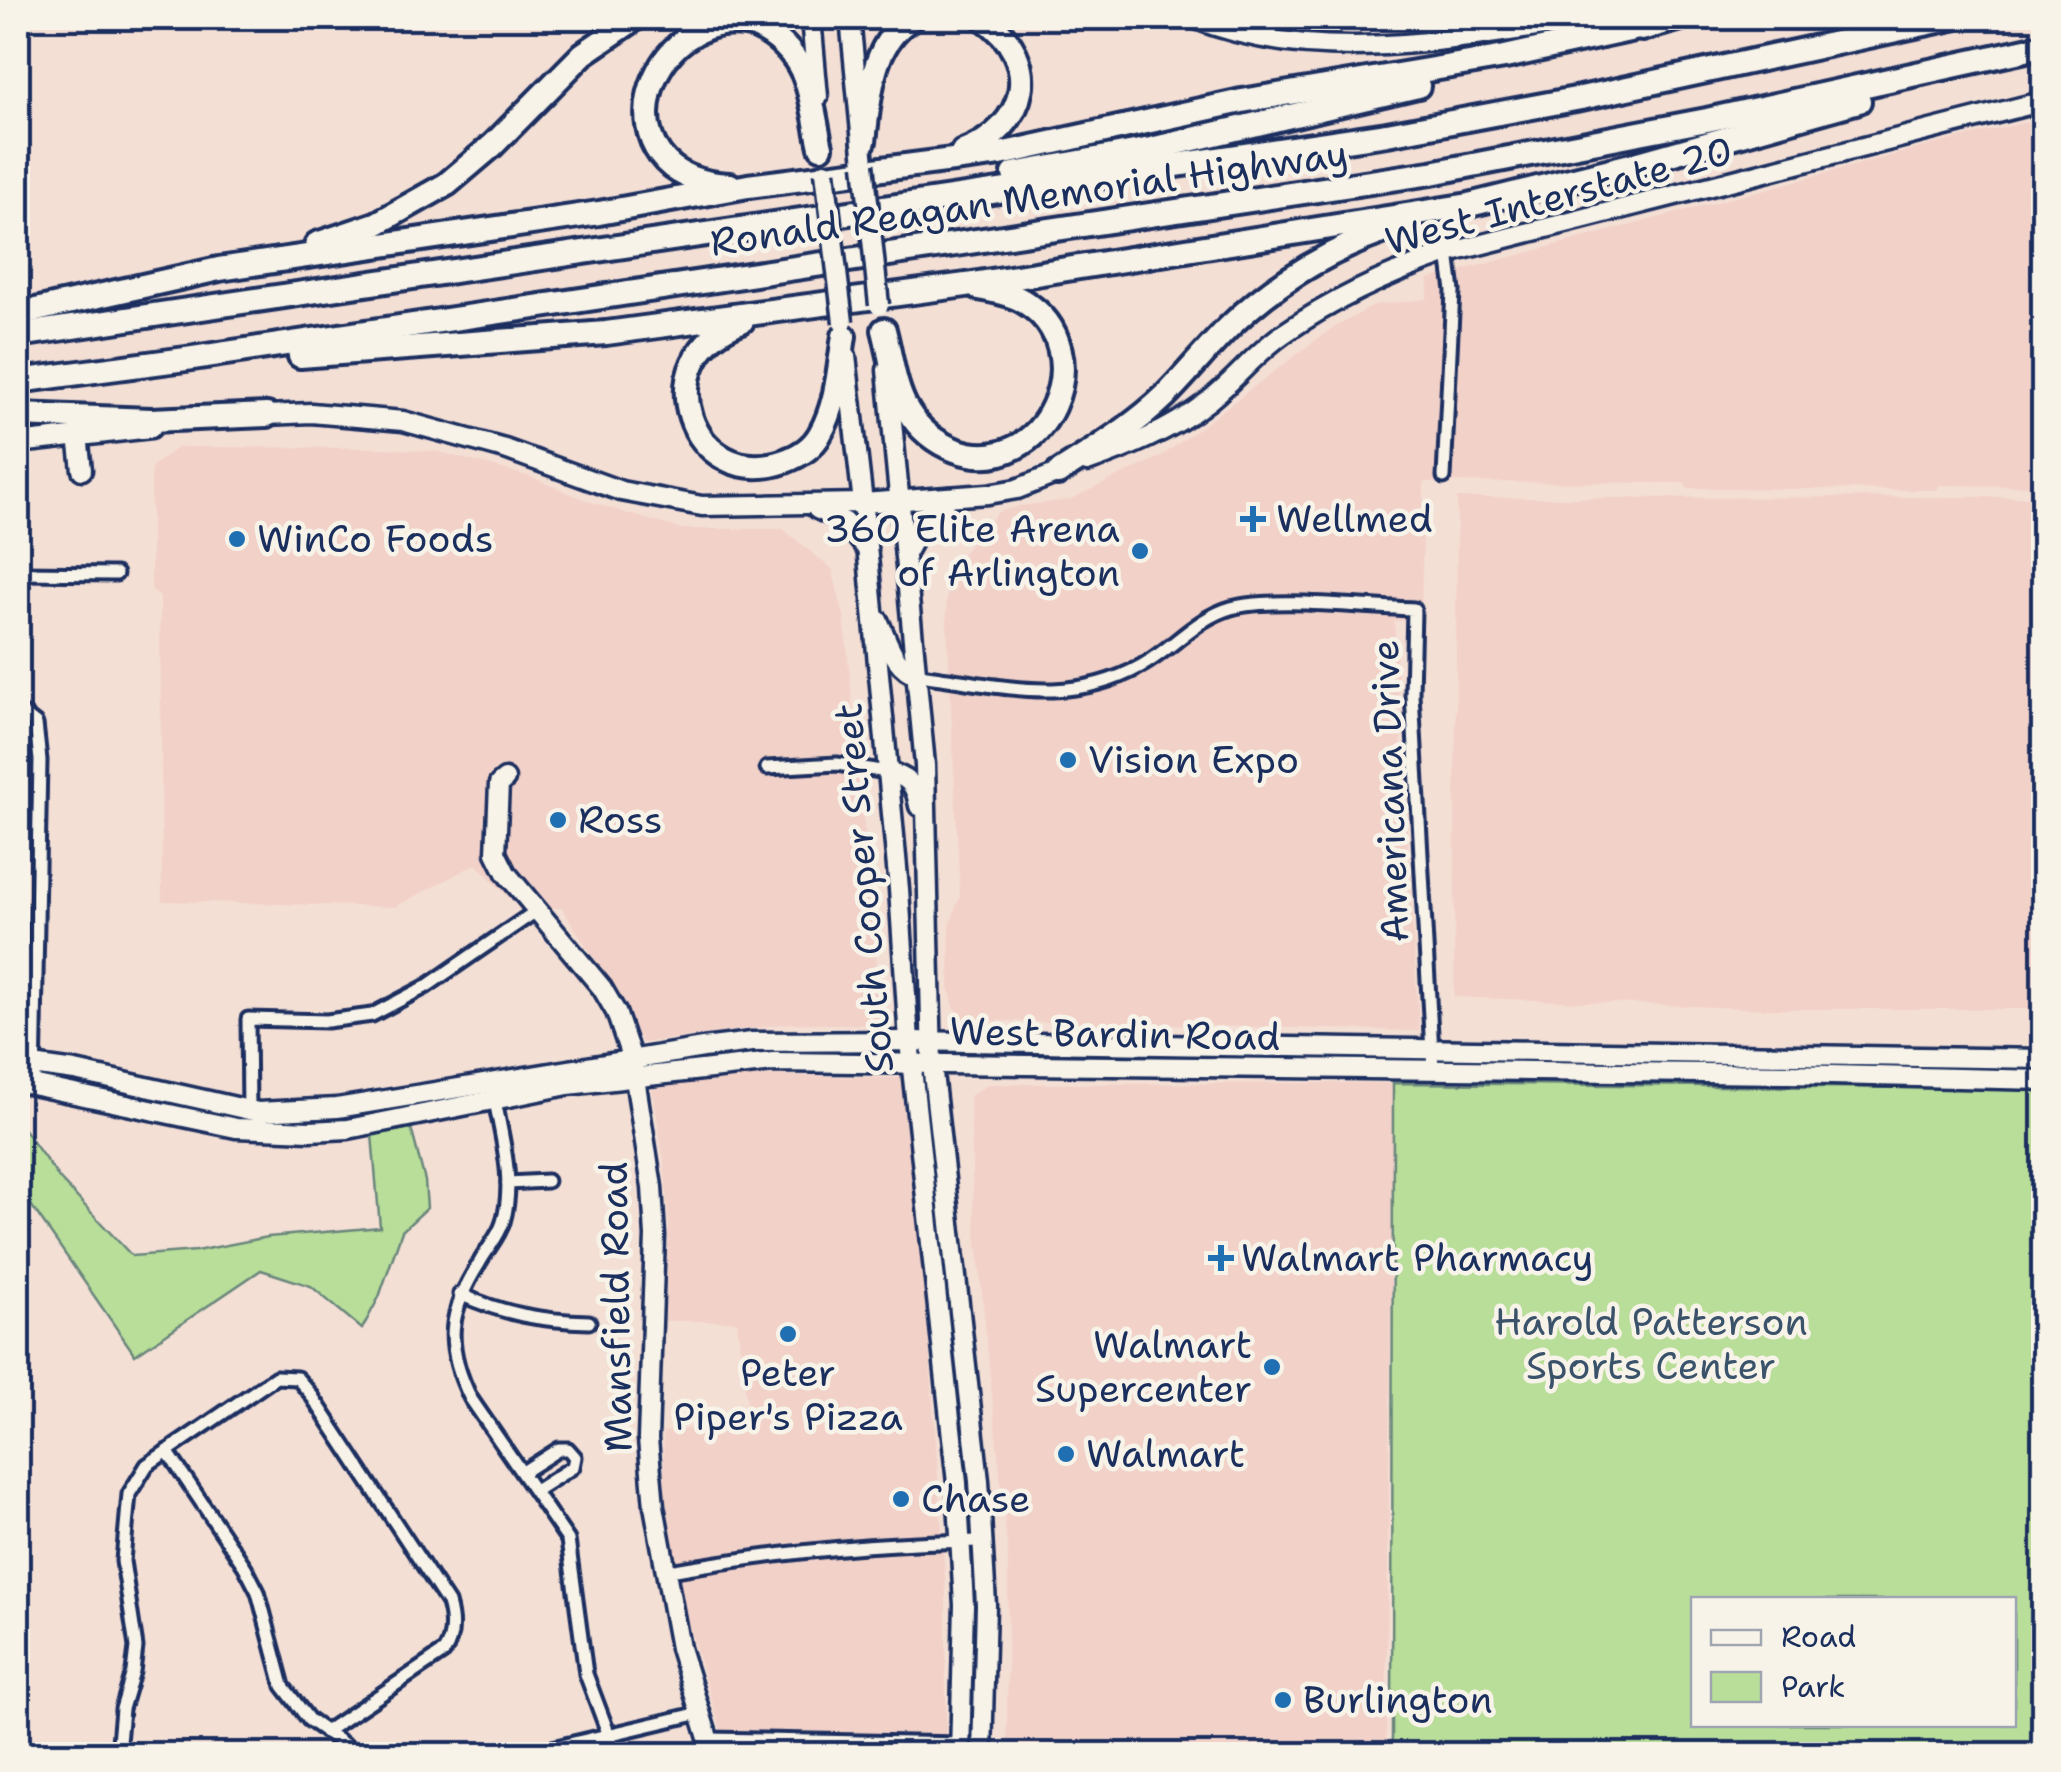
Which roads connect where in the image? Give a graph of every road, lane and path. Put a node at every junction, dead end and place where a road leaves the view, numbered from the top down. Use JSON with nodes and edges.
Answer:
{"nodes":[{"id":1,"x":636,"y":18,"type":"edge"},
{"id":2,"x":812,"y":18,"type":"edge"},
{"id":3,"x":850,"y":18,"type":"edge"},
{"id":4,"x":912,"y":18,"type":"edge"},
{"id":5,"x":983,"y":18,"type":"edge"},
{"id":6,"x":1192,"y":18,"type":"edge"},
{"id":7,"x":1596,"y":18,"type":"edge"},
{"id":8,"x":1681,"y":18,"type":"edge"},
{"id":9,"x":1952,"y":18,"type":"edge"},
{"id":10,"x":1657,"y":24,"type":"junction"},
{"id":11,"x":2044,"y":46,"type":"edge"},
{"id":12,"x":2007,"y":54,"type":"junction"},
{"id":13,"x":2044,"y":101,"type":"edge"},
{"id":14,"x":821,"y":147,"type":"junction"},
{"id":15,"x":864,"y":152,"type":"junction"},
{"id":16,"x":904,"y":167,"type":"junction"},
{"id":17,"x":748,"y":186,"type":"junction"},
{"id":18,"x":998,"y":191,"type":"junction"},
{"id":19,"x":1468,"y":205,"type":"junction"},
{"id":20,"x":1448,"y":253,"type":"junction"},
{"id":21,"x":219,"y":269,"type":"junction"},
{"id":22,"x":966,"y":285,"type":"junction"},
{"id":23,"x":798,"y":307,"type":"junction"},
{"id":24,"x":18,"y":314,"type":"edge"},
{"id":25,"x":843,"y":329,"type":"junction"},
{"id":26,"x":884,"y":330,"type":"junction"},
{"id":27,"x":18,"y":335,"type":"edge"},
{"id":28,"x":159,"y":362,"type":"junction"},
{"id":29,"x":18,"y":381,"type":"edge"},
{"id":30,"x":18,"y":415,"type":"edge"},
{"id":31,"x":267,"y":415,"type":"junction"},
{"id":32,"x":78,"y":436,"type":"junction"},
{"id":33,"x":18,"y":443,"type":"edge"},
{"id":34,"x":82,"y":470,"type":"dead end"},
{"id":35,"x":1058,"y":473,"type":"junction"},
{"id":36,"x":1444,"y":476,"type":"dead end"},
{"id":37,"x":953,"y":496,"type":"junction"},
{"id":38,"x":899,"y":500,"type":"junction"},
{"id":39,"x":864,"y":503,"type":"junction"},
{"id":40,"x":802,"y":505,"type":"junction"},
{"id":41,"x":868,"y":552,"type":"junction"},
{"id":42,"x":905,"y":555,"type":"junction"},
{"id":43,"x":18,"y":573,"type":"edge"},
{"id":44,"x":116,"y":574,"type":"dead end"},
{"id":45,"x":874,"y":610,"type":"junction"},
{"id":46,"x":918,"y":674,"type":"junction"},
{"id":47,"x":21,"y":712,"type":"edge"},
{"id":48,"x":768,"y":768,"type":"dead end"},
{"id":49,"x":887,"y":772,"type":"junction"},
{"id":50,"x":505,"y":779,"type":"dead end"},
{"id":51,"x":927,"y":856,"type":"junction"},
{"id":52,"x":539,"y":909,"type":"junction"},
{"id":53,"x":909,"y":1041,"type":"junction"},
{"id":54,"x":931,"y":1041,"type":"junction"},
{"id":55,"x":1189,"y":1045,"type":"junction"},
{"id":56,"x":1432,"y":1050,"type":"junction"},
{"id":57,"x":1788,"y":1052,"type":"junction"},
{"id":58,"x":2044,"y":1059,"type":"edge"},
{"id":59,"x":26,"y":1064,"type":"edge"},
{"id":60,"x":911,"y":1064,"type":"junction"},
{"id":61,"x":932,"y":1064,"type":"junction"},
{"id":62,"x":1190,"y":1066,"type":"junction"},
{"id":63,"x":634,"y":1067,"type":"junction"},
{"id":64,"x":1433,"y":1070,"type":"junction"},
{"id":65,"x":1788,"y":1074,"type":"junction"},
{"id":66,"x":2044,"y":1080,"type":"edge"},
{"id":67,"x":26,"y":1083,"type":"edge"},
{"id":68,"x":495,"y":1100,"type":"junction"},
{"id":69,"x":249,"y":1111,"type":"junction"},
{"id":70,"x":547,"y":1181,"type":"dead end"},
{"id":71,"x":508,"y":1183,"type":"junction"},
{"id":72,"x":460,"y":1294,"type":"junction"},
{"id":73,"x":589,"y":1322,"type":"dead end"},
{"id":74,"x":167,"y":1451,"type":"junction"},
{"id":75,"x":523,"y":1472,"type":"junction"},
{"id":76,"x":535,"y":1491,"type":"junction"},
{"id":77,"x":961,"y":1541,"type":"junction"},
{"id":78,"x":983,"y":1541,"type":"junction"},
{"id":79,"x":664,"y":1572,"type":"junction"},
{"id":80,"x":700,"y":1713,"type":"junction"},
{"id":81,"x":325,"y":1732,"type":"junction"},
{"id":82,"x":609,"y":1735,"type":"junction"},
{"id":83,"x":711,"y":1747,"type":"edge"},
{"id":84,"x":961,"y":1751,"type":"edge"},
{"id":85,"x":118,"y":1754,"type":"edge"},
{"id":86,"x":358,"y":1754,"type":"edge"},
{"id":87,"x":527,"y":1754,"type":"edge"},
{"id":88,"x":616,"y":1754,"type":"edge"},
{"id":89,"x":982,"y":1754,"type":"edge"}],
"edges":[{"from":1,"to":21,"type":"highway"},
{"from":2,"to":14,"type":"main road","name":"South Cooper Street"},
{"from":3,"to":15,"type":"main road","name":"South Cooper Street"},
{"from":4,"to":15,"type":"highway"},
{"from":5,"to":16,"type":"highway"},
{"from":6,"to":7,"type":"main road"},
{"from":8,"to":10,"type":"highway"},
{"from":9,"to":18,"type":"highway","name":"Ronald Reagan Memorial Highway"},
{"from":10,"to":16,"type":"highway"},
{"from":10,"to":18,"type":"highway"},
{"from":11,"to":12,"type":"highway","name":"Ronald Reagan Memorial Highway"},
{"from":12,"to":19,"type":"highway"},
{"from":12,"to":28,"type":"highway","name":"Ronald Reagan Memorial Highway"},
{"from":13,"to":20,"type":"main road","name":"West Interstate 20"},
{"from":14,"to":17,"type":"highway"},
{"from":14,"to":25,"type":"main road","name":"South Cooper Street","bridge":true},
{"from":15,"to":26,"type":"main road","name":"South Cooper Street","bridge":true},
{"from":16,"to":17,"type":"highway"},
{"from":17,"to":21,"type":"highway"},
{"from":18,"to":27,"type":"highway","name":"Ronald Reagan Memorial Highway"},
{"from":19,"to":22,"type":"highway"},
{"from":19,"to":35,"type":"highway"},
{"from":20,"to":35,"type":"main road","name":"West Interstate 20"},
{"from":20,"to":36,"type":"street"},
{"from":21,"to":24,"type":"highway"},
{"from":22,"to":23,"type":"highway"},
{"from":22,"to":26,"type":"highway"},
{"from":23,"to":25,"type":"highway"},
{"from":23,"to":28,"type":"highway"},
{"from":25,"to":39,"type":"main road","name":"South Cooper Street"},
{"from":26,"to":38,"type":"main road","name":"South Cooper Street"},
{"from":28,"to":29,"type":"highway","name":"Ronald Reagan Memorial Highway"},
{"from":30,"to":31,"type":"highway"},
{"from":31,"to":32,"type":"main road","name":"West Interstate 20"},
{"from":31,"to":40,"type":"main road","name":"West Interstate 20"},
{"from":32,"to":33,"type":"main road","name":"West Interstate 20"},
{"from":32,"to":34,"type":"main road"},
{"from":35,"to":37,"type":"main road","name":"West Interstate 20"},
{"from":37,"to":38,"type":"main road","name":"West Interstate 20"},
{"from":37,"to":42,"type":"main road"},
{"from":38,"to":39,"type":"main road","name":"West Interstate 20"},
{"from":38,"to":42,"type":"main road","name":"South Cooper Street"},
{"from":39,"to":40,"type":"main road","name":"West Interstate 20"},
{"from":39,"to":41,"type":"main road","name":"South Cooper Street"},
{"from":40,"to":41,"type":"main road"},
{"from":41,"to":45,"type":"main road","name":"South Cooper Street"},
{"from":42,"to":46,"type":"main road","name":"South Cooper Street"},
{"from":43,"to":44,"type":"street"},
{"from":45,"to":46,"type":"main road"},
{"from":45,"to":49,"type":"main road","name":"South Cooper Street"},
{"from":46,"to":51,"type":"main road","name":"South Cooper Street"},
{"from":46,"to":56,"type":"street","name":"Americana Drive"},
{"from":47,"to":59,"type":"street"},
{"from":48,"to":49,"type":"street"},
{"from":49,"to":51,"type":"main road"},
{"from":49,"to":53,"type":"main road","name":"South Cooper Street"},
{"from":50,"to":52,"type":"main road","name":"Mansfield Road"},
{"from":51,"to":54,"type":"main road","name":"South Cooper Street"},
{"from":52,"to":63,"type":"main road","name":"Mansfield Road"},
{"from":52,"to":69,"type":"street"},
{"from":53,"to":54,"type":"main road","name":"West Bardin Road"},
{"from":53,"to":60,"type":"main road","name":"South Cooper Street"},
{"from":53,"to":63,"type":"main road","name":"West Bardin Road"},
{"from":54,"to":55,"type":"main road","name":"West Bardin Road"},
{"from":54,"to":61,"type":"main road","name":"South Cooper Street"},
{"from":55,"to":56,"type":"main road","name":"West Bardin Road"},
{"from":55,"to":62,"type":"main road"},
{"from":56,"to":57,"type":"main road","name":"West Bardin Road"},
{"from":56,"to":64,"type":"street","name":"Americana Drive"},
{"from":57,"to":58,"type":"main road","name":"West Bardin Road"},
{"from":57,"to":65,"type":"main road"},
{"from":59,"to":67,"type":"street"},
{"from":59,"to":69,"type":"main road","name":"West Bardin Road"},
{"from":60,"to":61,"type":"main road","name":"West Bardin Road"},
{"from":60,"to":63,"type":"main road","name":"West Bardin Road"},
{"from":60,"to":77,"type":"main road","name":"South Cooper Street"},
{"from":61,"to":62,"type":"main road","name":"West Bardin Road"},
{"from":61,"to":78,"type":"main road","name":"South Cooper Street"},
{"from":62,"to":64,"type":"main road","name":"West Bardin Road"},
{"from":63,"to":68,"type":"main road","name":"West Bardin Road"},
{"from":63,"to":69,"type":"main road","name":"West Bardin Road"},
{"from":63,"to":79,"type":"main road","name":"Mansfield Road"},
{"from":64,"to":65,"type":"main road","name":"West Bardin Road"},
{"from":65,"to":66,"type":"main road","name":"West Bardin Road"},
{"from":67,"to":68,"type":"main road","name":"West Bardin Road"},
{"from":68,"to":71,"type":"street"},
{"from":70,"to":71,"type":"street"},
{"from":71,"to":72,"type":"street"},
{"from":72,"to":73,"type":"street"},
{"from":72,"to":75,"type":"street"},
{"from":74,"to":81,"type":"street"},
{"from":74,"to":81,"type":"street"},
{"from":74,"to":85,"type":"street"},
{"from":75,"to":76,"type":"street"},
{"from":75,"to":76,"type":"street"},
{"from":76,"to":82,"type":"street"},
{"from":77,"to":78,"type":"street"},
{"from":77,"to":79,"type":"street"},
{"from":77,"to":84,"type":"main road","name":"South Cooper Street"},
{"from":78,"to":89,"type":"main road","name":"South Cooper Street"},
{"from":79,"to":80,"type":"main road","name":"Mansfield Road"},
{"from":80,"to":82,"type":"street"},
{"from":80,"to":83,"type":"main road","name":"Mansfield Road"},
{"from":81,"to":86,"type":"street"},
{"from":82,"to":87,"type":"street"},
{"from":82,"to":88,"type":"street"},
{"from":83,"to":84,"type":"street"}]}
